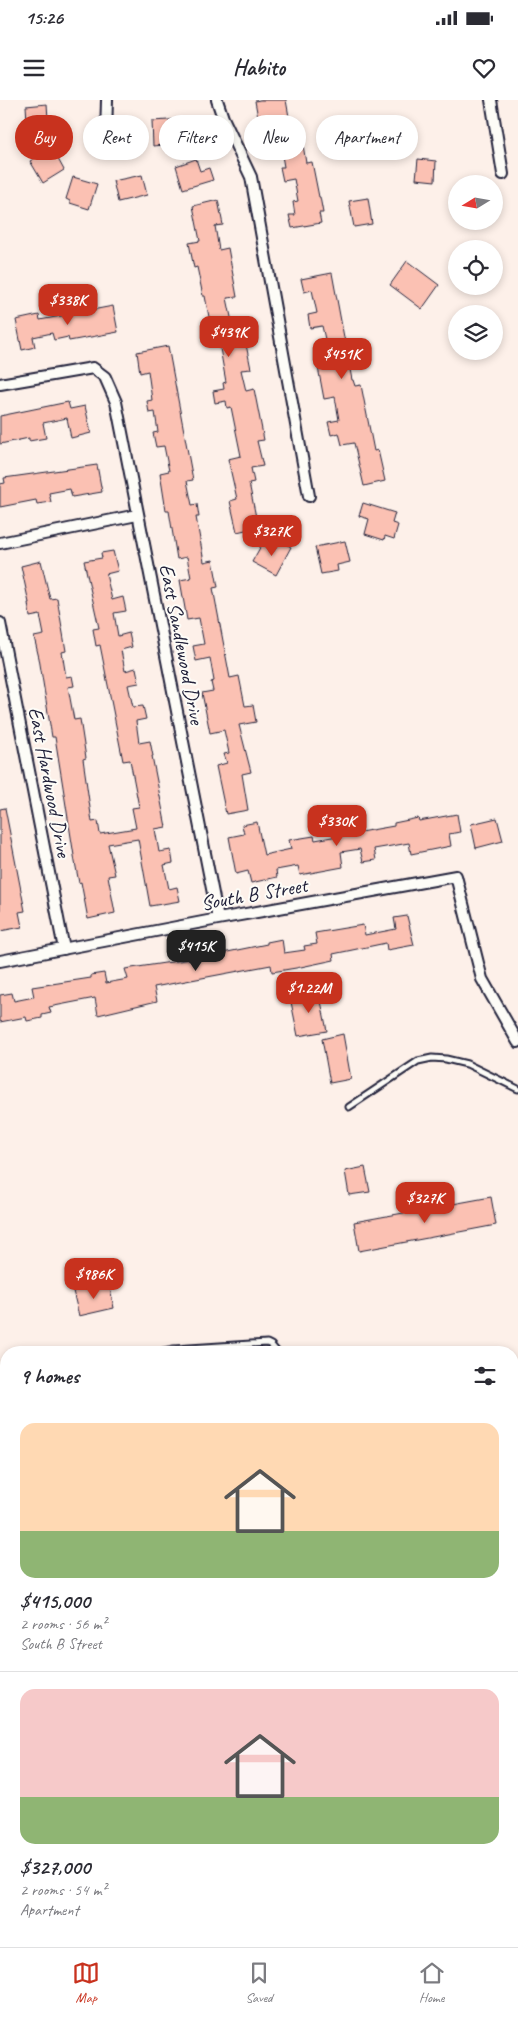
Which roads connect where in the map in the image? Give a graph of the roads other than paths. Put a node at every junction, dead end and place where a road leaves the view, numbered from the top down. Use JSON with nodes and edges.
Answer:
{"nodes":[{"id":1,"x":107,"y":100,"type":"edge"},
{"id":2,"x":217,"y":100,"type":"edge"},
{"id":3,"x":491,"y":100,"type":"edge"},
{"id":4,"x":107,"y":115,"type":"edge"},
{"id":5,"x":503,"y":174,"type":"dead end"},
{"id":6,"x":0,"y":384,"type":"edge"},
{"id":7,"x":309,"y":496,"type":"dead end"},
{"id":8,"x":137,"y":515,"type":"junction"},
{"id":9,"x":0,"y":543,"type":"edge"},
{"id":10,"x":0,"y":623,"type":"edge"},
{"id":11,"x":218,"y":919,"type":"junction"},
{"id":12,"x":64,"y":949,"type":"junction"},
{"id":13,"x":0,"y":961,"type":"edge"},
{"id":14,"x":518,"y":1042,"type":"edge"},
{"id":15,"x":518,"y":1089,"type":"edge"},
{"id":16,"x":349,"y":1107,"type":"dead end"},
{"id":17,"x":220,"y":1346,"type":"edge"},
{"id":18,"x":273,"y":1346,"type":"edge"}],
"edges":[{"from":1,"to":4,"type":"street"},
{"from":2,"to":7,"type":"street"},
{"from":3,"to":5,"type":"street"},
{"from":6,"to":8,"type":"street","name":"East Sandlewood Drive"},
{"from":8,"to":9,"type":"street"},
{"from":8,"to":11,"type":"street","name":"East Sandlewood Drive"},
{"from":10,"to":12,"type":"street","name":"East Hardwood Drive"},
{"from":11,"to":12,"type":"street","name":"South B Street"},
{"from":11,"to":14,"type":"street","name":"South B Street"},
{"from":12,"to":13,"type":"street","name":"South B Street"},
{"from":15,"to":16,"type":"lane"},
{"from":17,"to":18,"type":"lane"}]}
